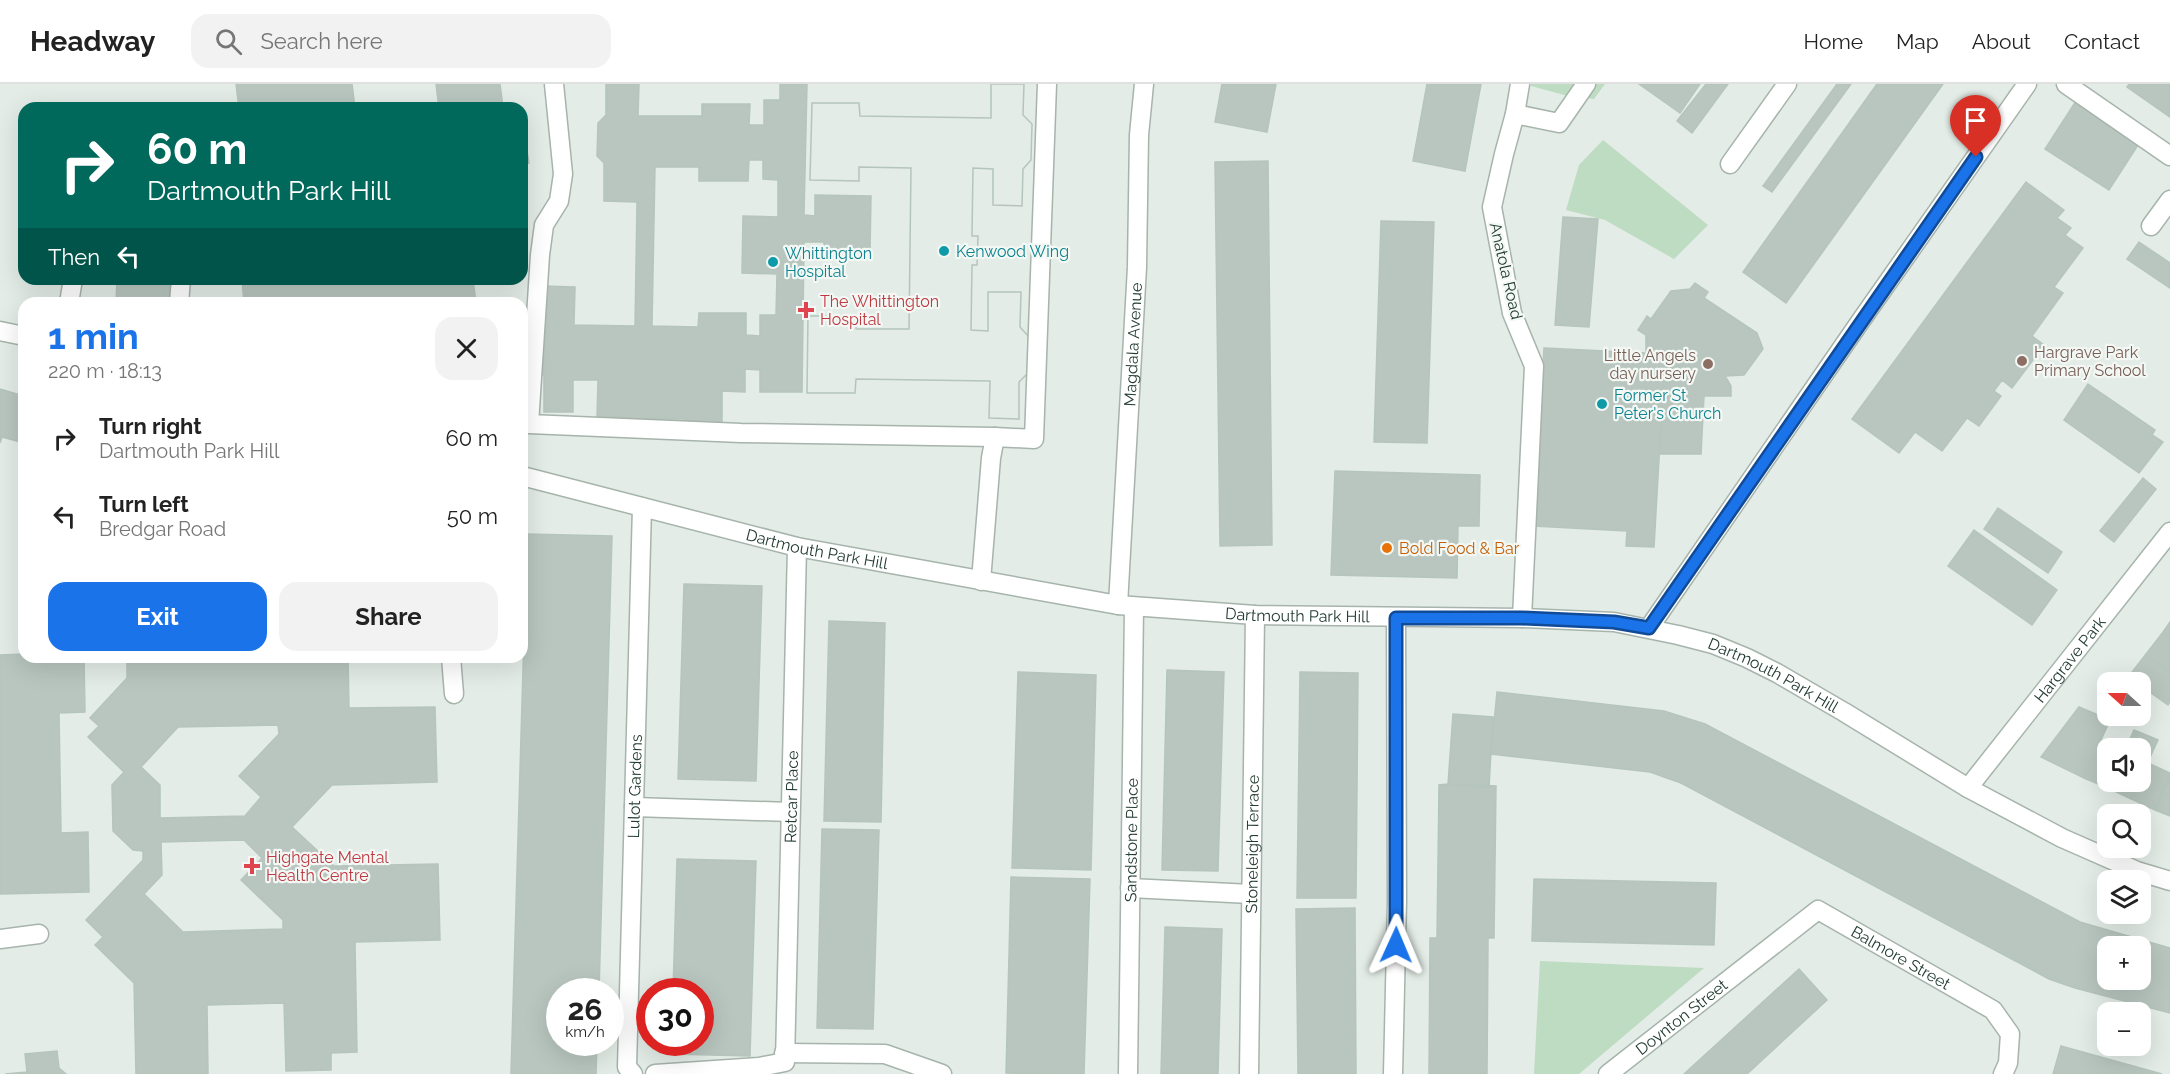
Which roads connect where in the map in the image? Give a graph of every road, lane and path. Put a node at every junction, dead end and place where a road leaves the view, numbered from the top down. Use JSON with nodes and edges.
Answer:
{"nodes":[{"id":1,"x":554,"y":84,"type":"edge"},
{"id":2,"x":1047,"y":84,"type":"edge"},
{"id":3,"x":1144,"y":84,"type":"edge"},
{"id":4,"x":1520,"y":84,"type":"edge"},
{"id":5,"x":1586,"y":84,"type":"edge"},
{"id":6,"x":1787,"y":84,"type":"edge"},
{"id":7,"x":2027,"y":84,"type":"edge"},
{"id":8,"x":2066,"y":84,"type":"edge"},
{"id":9,"x":1515,"y":114,"type":"junction"},
{"id":10,"x":2170,"y":156,"type":"edge"},
{"id":11,"x":1730,"y":164,"type":"dead end"},
{"id":12,"x":2170,"y":200,"type":"edge"},
{"id":13,"x":2151,"y":226,"type":"dead end"},
{"id":14,"x":0,"y":331,"type":"edge"},
{"id":15,"x":18,"y":335,"type":"edge"},
{"id":16,"x":995,"y":437,"type":"junction"},
{"id":17,"x":528,"y":478,"type":"edge"},
{"id":18,"x":642,"y":507,"type":"junction"},
{"id":19,"x":2170,"y":532,"type":"edge"},
{"id":20,"x":797,"y":547,"type":"junction"},
{"id":21,"x":981,"y":581,"type":"junction"},
{"id":22,"x":1126,"y":606,"type":"junction"},
{"id":23,"x":1255,"y":615,"type":"junction"},
{"id":24,"x":1396,"y":618,"type":"junction"},
{"id":25,"x":1522,"y":618,"type":"junction"},
{"id":26,"x":1649,"y":628,"type":"junction"},
{"id":27,"x":451,"y":663,"type":"edge"},
{"id":28,"x":454,"y":694,"type":"dead end"},
{"id":29,"x":1968,"y":788,"type":"junction"},
{"id":30,"x":634,"y":807,"type":"junction"},
{"id":31,"x":790,"y":813,"type":"junction"},
{"id":32,"x":2170,"y":881,"type":"edge"},
{"id":33,"x":1130,"y":888,"type":"junction"},
{"id":34,"x":1251,"y":894,"type":"junction"},
{"id":35,"x":39,"y":934,"type":"dead end"},
{"id":36,"x":0,"y":939,"type":"edge"},
{"id":37,"x":1753,"y":960,"type":"joint"},
{"id":38,"x":784,"y":1050,"type":"junction"},
{"id":39,"x":630,"y":1070,"type":"edge"},
{"id":40,"x":655,"y":1074,"type":"edge"},
{"id":41,"x":942,"y":1074,"type":"edge"},
{"id":42,"x":1128,"y":1074,"type":"edge"},
{"id":43,"x":1249,"y":1074,"type":"edge"},
{"id":44,"x":1393,"y":1074,"type":"edge"},
{"id":45,"x":1608,"y":1074,"type":"edge"},
{"id":46,"x":2003,"y":1074,"type":"edge"}],
"edges":[{"from":1,"to":16,"type":"street"},
{"from":2,"to":16,"type":"street"},
{"from":3,"to":22,"type":"street","name":"Magdala Avenue"},
{"from":4,"to":9,"type":"street","name":"Anatola Road"},
{"from":5,"to":9,"type":"street"},
{"from":6,"to":11,"type":"street"},
{"from":7,"to":26,"type":"street"},
{"from":8,"to":10,"type":"street"},
{"from":9,"to":25,"type":"street","name":"Anatola Road"},
{"from":12,"to":13,"type":"street"},
{"from":14,"to":15,"type":"street"},
{"from":16,"to":21,"type":"street"},
{"from":17,"to":18,"type":"street","name":"Dartmouth Park Hill"},
{"from":18,"to":20,"type":"street","name":"Dartmouth Park Hill"},
{"from":18,"to":30,"type":"street","name":"Lulot Gardens"},
{"from":19,"to":29,"type":"street","name":"Hargrave Park"},
{"from":20,"to":21,"type":"street","name":"Dartmouth Park Hill"},
{"from":20,"to":31,"type":"street","name":"Retcar Place"},
{"from":21,"to":22,"type":"street","name":"Dartmouth Park Hill"},
{"from":22,"to":23,"type":"street","name":"Dartmouth Park Hill"},
{"from":22,"to":33,"type":"street","name":"Sandstone Place"},
{"from":23,"to":24,"type":"street","name":"Dartmouth Park Hill"},
{"from":23,"to":34,"type":"street","name":"Stoneleigh Terrace"},
{"from":24,"to":25,"type":"street","name":"Dartmouth Park Hill"},
{"from":24,"to":44,"type":"street"},
{"from":25,"to":26,"type":"street","name":"Dartmouth Park Hill"},
{"from":26,"to":29,"type":"street","name":"Dartmouth Park Hill"},
{"from":27,"to":28,"type":"street"},
{"from":29,"to":32,"type":"street","name":"Dartmouth Park Hill"},
{"from":30,"to":31,"type":"street"},
{"from":30,"to":39,"type":"street","name":"Lulot Gardens"},
{"from":31,"to":38,"type":"street","name":"Retcar Place"},
{"from":33,"to":34,"type":"street"},
{"from":33,"to":42,"type":"street","name":"Sandstone Place"},
{"from":34,"to":43,"type":"street","name":"Stoneleigh Terrace"},
{"from":35,"to":36,"type":"street"},
{"from":37,"to":45,"type":"street","name":"Doynton Street"},
{"from":37,"to":46,"type":"street","name":"Balmore Street"},
{"from":38,"to":40,"type":"street"},
{"from":38,"to":41,"type":"street"}]}
